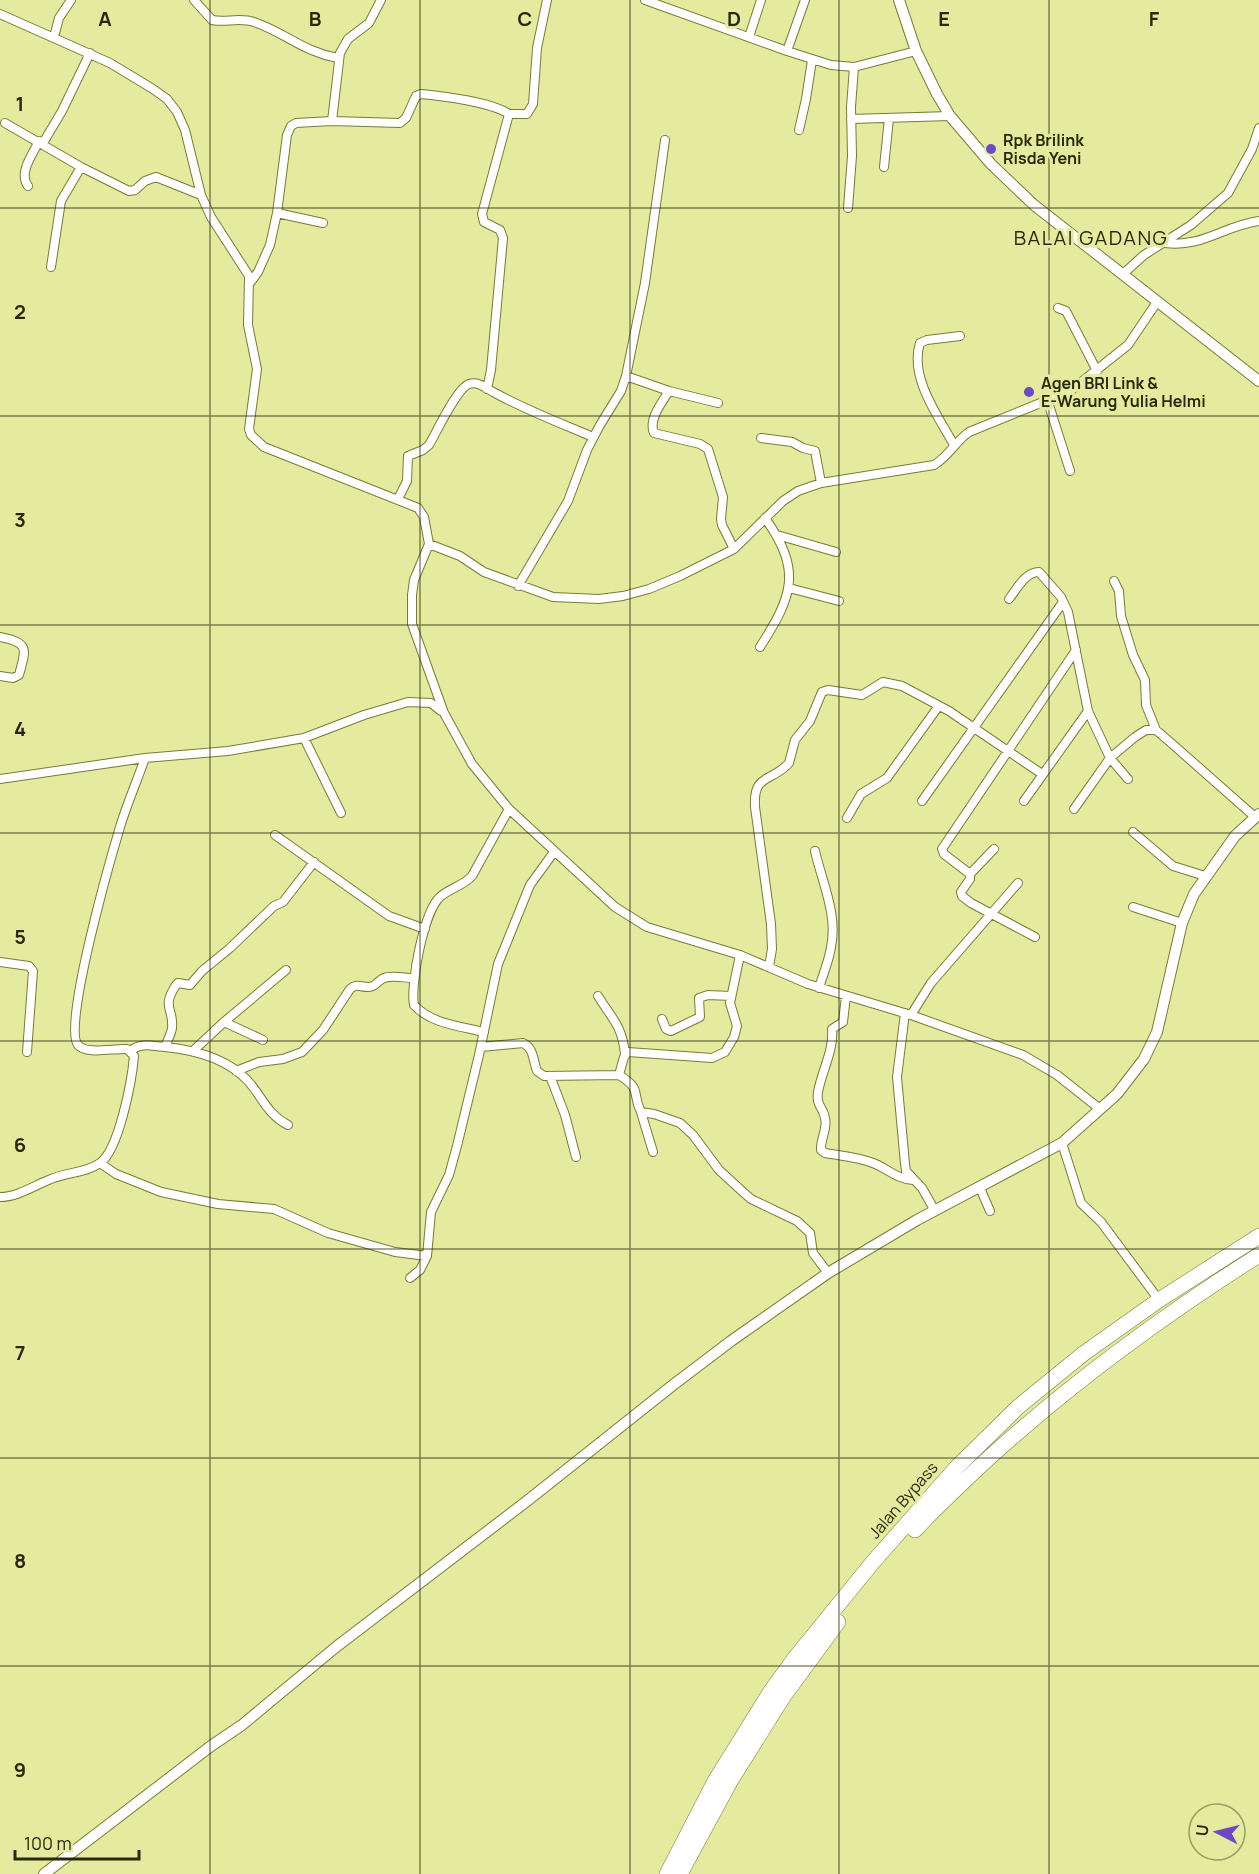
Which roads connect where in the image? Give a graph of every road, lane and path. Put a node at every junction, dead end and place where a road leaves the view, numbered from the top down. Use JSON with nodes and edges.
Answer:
{"nodes":[{"id":1,"x":71,"y":0,"type":"edge"},
{"id":2,"x":194,"y":0,"type":"edge"},
{"id":3,"x":381,"y":0,"type":"edge"},
{"id":4,"x":547,"y":0,"type":"edge"},
{"id":5,"x":645,"y":0,"type":"edge"},
{"id":6,"x":761,"y":0,"type":"edge"},
{"id":7,"x":805,"y":0,"type":"edge"},
{"id":8,"x":899,"y":0,"type":"edge"},
{"id":9,"x":0,"y":14,"type":"edge"},
{"id":10,"x":54,"y":37,"type":"junction"},
{"id":11,"x":749,"y":37,"type":"junction"},
{"id":12,"x":787,"y":51,"type":"junction"},
{"id":13,"x":916,"y":51,"type":"junction"},
{"id":14,"x":90,"y":53,"type":"junction"},
{"id":15,"x":338,"y":58,"type":"junction"},
{"id":16,"x":812,"y":60,"type":"junction"},
{"id":17,"x":854,"y":67,"type":"junction"},
{"id":18,"x":509,"y":114,"type":"junction"},
{"id":19,"x":950,"y":116,"type":"junction"},
{"id":20,"x":889,"y":118,"type":"junction"},
{"id":21,"x":851,"y":119,"type":"junction"},
{"id":22,"x":332,"y":121,"type":"junction"},
{"id":23,"x":5,"y":123,"type":"dead end"},
{"id":24,"x":1259,"y":128,"type":"edge"},
{"id":25,"x":799,"y":130,"type":"dead end"},
{"id":26,"x":666,"y":140,"type":"dead end"},
{"id":27,"x":41,"y":142,"type":"junction"},
{"id":28,"x":81,"y":167,"type":"junction"},
{"id":29,"x":884,"y":167,"type":"dead end"},
{"id":30,"x":28,"y":186,"type":"dead end"},
{"id":31,"x":201,"y":195,"type":"junction"},
{"id":32,"x":848,"y":208,"type":"dead end"},
{"id":33,"x":277,"y":213,"type":"junction"},
{"id":34,"x":1259,"y":221,"type":"edge"},
{"id":35,"x":323,"y":224,"type":"dead end"},
{"id":36,"x":1165,"y":243,"type":"junction"},
{"id":37,"x":51,"y":267,"type":"dead end"},
{"id":38,"x":1123,"y":274,"type":"junction"},
{"id":39,"x":250,"y":284,"type":"junction"},
{"id":40,"x":1157,"y":302,"type":"junction"},
{"id":41,"x":1058,"y":308,"type":"dead end"},
{"id":42,"x":960,"y":336,"type":"dead end"},
{"id":43,"x":1097,"y":371,"type":"junction"},
{"id":44,"x":626,"y":376,"type":"junction"},
{"id":45,"x":1259,"y":381,"type":"edge"},
{"id":46,"x":487,"y":389,"type":"junction"},
{"id":47,"x":669,"y":391,"type":"junction"},
{"id":48,"x":1047,"y":399,"type":"junction"},
{"id":49,"x":718,"y":403,"type":"dead end"},
{"id":50,"x":593,"y":437,"type":"junction"},
{"id":51,"x":761,"y":438,"type":"dead end"},
{"id":52,"x":954,"y":445,"type":"junction"},
{"id":53,"x":1070,"y":471,"type":"dead end"},
{"id":54,"x":821,"y":483,"type":"junction"},
{"id":55,"x":398,"y":499,"type":"junction"},
{"id":56,"x":765,"y":518,"type":"junction"},
{"id":57,"x":777,"y":535,"type":"junction"},
{"id":58,"x":429,"y":544,"type":"junction"},
{"id":59,"x":734,"y":549,"type":"junction"},
{"id":60,"x":837,"y":552,"type":"dead end"},
{"id":61,"x":1114,"y":580,"type":"dead end"},
{"id":62,"x":518,"y":586,"type":"junction"},
{"id":63,"x":789,"y":588,"type":"junction"},
{"id":64,"x":1009,"y":599,"type":"dead end"},
{"id":65,"x":839,"y":602,"type":"dead end"},
{"id":66,"x":1063,"y":602,"type":"junction"},
{"id":67,"x":0,"y":637,"type":"edge"},
{"id":68,"x":760,"y":647,"type":"dead end"},
{"id":69,"x":1076,"y":650,"type":"junction"},
{"id":70,"x":0,"y":676,"type":"edge"},
{"id":71,"x":938,"y":706,"type":"junction"},
{"id":72,"x":1088,"y":711,"type":"junction"},
{"id":73,"x":444,"y":713,"type":"junction"},
{"id":74,"x":974,"y":729,"type":"junction"},
{"id":75,"x":1156,"y":730,"type":"junction"},
{"id":76,"x":304,"y":738,"type":"junction"},
{"id":77,"x":1006,"y":751,"type":"junction"},
{"id":78,"x":145,"y":758,"type":"junction"},
{"id":79,"x":1110,"y":758,"type":"junction"},
{"id":80,"x":1042,"y":774,"type":"junction"},
{"id":81,"x":0,"y":779,"type":"edge"},
{"id":82,"x":1128,"y":779,"type":"dead end"},
{"id":83,"x":922,"y":801,"type":"dead end"},
{"id":84,"x":1024,"y":801,"type":"dead end"},
{"id":85,"x":509,"y":809,"type":"junction"},
{"id":86,"x":1074,"y":809,"type":"dead end"},
{"id":87,"x":341,"y":813,"type":"dead end"},
{"id":88,"x":1257,"y":815,"type":"edge"},
{"id":89,"x":847,"y":818,"type":"dead end"},
{"id":90,"x":1133,"y":832,"type":"dead end"},
{"id":91,"x":274,"y":835,"type":"dead end"},
{"id":92,"x":994,"y":849,"type":"dead end"},
{"id":93,"x":814,"y":851,"type":"dead end"},
{"id":94,"x":554,"y":852,"type":"junction"},
{"id":95,"x":314,"y":862,"type":"junction"},
{"id":96,"x":970,"y":874,"type":"junction"},
{"id":97,"x":1204,"y":876,"type":"junction"},
{"id":98,"x":1018,"y":883,"type":"dead end"},
{"id":99,"x":1133,"y":907,"type":"dead end"},
{"id":100,"x":991,"y":914,"type":"junction"},
{"id":101,"x":1182,"y":923,"type":"junction"},
{"id":102,"x":425,"y":929,"type":"junction"},
{"id":103,"x":1035,"y":937,"type":"dead end"},
{"id":104,"x":740,"y":955,"type":"junction"},
{"id":105,"x":0,"y":962,"type":"edge"},
{"id":106,"x":769,"y":967,"type":"junction"},
{"id":107,"x":286,"y":970,"type":"dead end"},
{"id":108,"x":413,"y":978,"type":"junction"},
{"id":109,"x":819,"y":988,"type":"junction"},
{"id":110,"x":598,"y":996,"type":"dead end"},
{"id":111,"x":731,"y":996,"type":"junction"},
{"id":112,"x":846,"y":996,"type":"junction"},
{"id":113,"x":908,"y":1014,"type":"junction"},
{"id":114,"x":662,"y":1019,"type":"dead end"},
{"id":115,"x":224,"y":1022,"type":"junction"},
{"id":116,"x":484,"y":1032,"type":"junction"},
{"id":117,"x":263,"y":1040,"type":"dead end"},
{"id":118,"x":165,"y":1047,"type":"junction"},
{"id":119,"x":481,"y":1047,"type":"junction"},
{"id":120,"x":130,"y":1051,"type":"junction"},
{"id":121,"x":193,"y":1051,"type":"junction"},
{"id":122,"x":27,"y":1052,"type":"dead end"},
{"id":123,"x":625,"y":1054,"type":"junction"},
{"id":124,"x":236,"y":1071,"type":"junction"},
{"id":125,"x":619,"y":1075,"type":"junction"},
{"id":126,"x":550,"y":1076,"type":"junction"},
{"id":127,"x":1100,"y":1108,"type":"junction"},
{"id":128,"x":641,"y":1112,"type":"junction"},
{"id":129,"x":288,"y":1125,"type":"dead end"},
{"id":130,"x":1062,"y":1143,"type":"junction"},
{"id":131,"x":653,"y":1152,"type":"dead end"},
{"id":132,"x":576,"y":1156,"type":"dead end"},
{"id":133,"x":100,"y":1163,"type":"junction"},
{"id":134,"x":913,"y":1180,"type":"junction"},
{"id":135,"x":980,"y":1188,"type":"junction"},
{"id":136,"x":0,"y":1197,"type":"edge"},
{"id":137,"x":935,"y":1211,"type":"junction"},
{"id":138,"x":990,"y":1211,"type":"dead end"},
{"id":139,"x":1259,"y":1236,"type":"edge"},
{"id":140,"x":1259,"y":1255,"type":"edge"},
{"id":141,"x":427,"y":1256,"type":"junction"},
{"id":142,"x":828,"y":1274,"type":"junction"},
{"id":143,"x":410,"y":1278,"type":"dead end"},
{"id":144,"x":1159,"y":1300,"type":"junction"},
{"id":145,"x":44,"y":1874,"type":"edge"},
{"id":146,"x":667,"y":1874,"type":"edge"},
{"id":147,"x":680,"y":1874,"type":"edge"}],
"edges":[{"from":1,"to":10,"type":"street"},
{"from":2,"to":15,"type":"street"},
{"from":3,"to":15,"type":"street"},
{"from":4,"to":18,"type":"street"},
{"from":5,"to":11,"type":"street"},
{"from":6,"to":11,"type":"street"},
{"from":7,"to":12,"type":"street"},
{"from":8,"to":13,"type":"street"},
{"from":9,"to":10,"type":"street"},
{"from":10,"to":14,"type":"street"},
{"from":11,"to":12,"type":"street"},
{"from":12,"to":16,"type":"street"},
{"from":13,"to":17,"type":"street"},
{"from":13,"to":19,"type":"street"},
{"from":14,"to":27,"type":"street"},
{"from":14,"to":31,"type":"street"},
{"from":15,"to":22,"type":"street"},
{"from":16,"to":17,"type":"street"},
{"from":16,"to":25,"type":"street"},
{"from":17,"to":21,"type":"street"},
{"from":18,"to":22,"type":"street"},
{"from":18,"to":46,"type":"street"},
{"from":19,"to":20,"type":"street"},
{"from":19,"to":38,"type":"street"},
{"from":20,"to":21,"type":"street"},
{"from":20,"to":29,"type":"street"},
{"from":21,"to":32,"type":"street"},
{"from":22,"to":33,"type":"street"},
{"from":23,"to":27,"type":"street"},
{"from":24,"to":36,"type":"street"},
{"from":26,"to":44,"type":"street"},
{"from":27,"to":28,"type":"street"},
{"from":27,"to":30,"type":"street"},
{"from":28,"to":31,"type":"street"},
{"from":28,"to":37,"type":"street"},
{"from":31,"to":39,"type":"street"},
{"from":33,"to":35,"type":"street"},
{"from":33,"to":39,"type":"street"},
{"from":34,"to":36,"type":"street"},
{"from":36,"to":38,"type":"street"},
{"from":38,"to":40,"type":"street"},
{"from":39,"to":55,"type":"street"},
{"from":40,"to":43,"type":"street"},
{"from":40,"to":45,"type":"street"},
{"from":41,"to":43,"type":"street"},
{"from":42,"to":52,"type":"street"},
{"from":43,"to":48,"type":"street"},
{"from":44,"to":47,"type":"street"},
{"from":44,"to":50,"type":"street"},
{"from":46,"to":50,"type":"street"},
{"from":46,"to":55,"type":"street"},
{"from":47,"to":49,"type":"street"},
{"from":47,"to":59,"type":"street"},
{"from":48,"to":52,"type":"street"},
{"from":48,"to":53,"type":"street"},
{"from":50,"to":62,"type":"street"},
{"from":51,"to":54,"type":"street"},
{"from":52,"to":54,"type":"street"},
{"from":54,"to":56,"type":"street"},
{"from":55,"to":58,"type":"street"},
{"from":56,"to":57,"type":"street"},
{"from":56,"to":59,"type":"street"},
{"from":57,"to":60,"type":"street"},
{"from":57,"to":63,"type":"street"},
{"from":58,"to":62,"type":"street"},
{"from":58,"to":73,"type":"street"},
{"from":59,"to":62,"type":"street"},
{"from":61,"to":75,"type":"street"},
{"from":63,"to":65,"type":"street"},
{"from":63,"to":68,"type":"street"},
{"from":64,"to":66,"type":"street"},
{"from":66,"to":69,"type":"street"},
{"from":66,"to":74,"type":"street"},
{"from":67,"to":70,"type":"street"},
{"from":69,"to":72,"type":"street"},
{"from":69,"to":77,"type":"street"},
{"from":71,"to":74,"type":"street"},
{"from":71,"to":89,"type":"street"},
{"from":71,"to":106,"type":"street"},
{"from":72,"to":79,"type":"street"},
{"from":72,"to":80,"type":"street"},
{"from":73,"to":76,"type":"street"},
{"from":73,"to":85,"type":"street"},
{"from":74,"to":77,"type":"street"},
{"from":74,"to":83,"type":"street"},
{"from":75,"to":79,"type":"street"},
{"from":75,"to":88,"type":"street"},
{"from":76,"to":78,"type":"street"},
{"from":76,"to":87,"type":"street"},
{"from":77,"to":80,"type":"street"},
{"from":77,"to":96,"type":"street"},
{"from":78,"to":81,"type":"street"},
{"from":78,"to":120,"type":"street"},
{"from":79,"to":82,"type":"street"},
{"from":79,"to":86,"type":"street"},
{"from":80,"to":84,"type":"street"},
{"from":85,"to":94,"type":"street"},
{"from":85,"to":102,"type":"street"},
{"from":88,"to":97,"type":"street"},
{"from":90,"to":97,"type":"street"},
{"from":91,"to":95,"type":"street"},
{"from":92,"to":96,"type":"street"},
{"from":93,"to":109,"type":"street"},
{"from":94,"to":104,"type":"street"},
{"from":94,"to":116,"type":"street"},
{"from":95,"to":102,"type":"street"},
{"from":95,"to":118,"type":"street"},
{"from":96,"to":100,"type":"street"},
{"from":97,"to":101,"type":"street"},
{"from":98,"to":100,"type":"street"},
{"from":99,"to":101,"type":"street"},
{"from":100,"to":103,"type":"street"},
{"from":100,"to":113,"type":"street"},
{"from":101,"to":127,"type":"street"},
{"from":102,"to":108,"type":"street"},
{"from":104,"to":106,"type":"street"},
{"from":104,"to":111,"type":"street"},
{"from":105,"to":122,"type":"street"},
{"from":106,"to":109,"type":"street"},
{"from":107,"to":115,"type":"street"},
{"from":108,"to":116,"type":"street"},
{"from":108,"to":124,"type":"street"},
{"from":109,"to":112,"type":"street"},
{"from":110,"to":123,"type":"street"},
{"from":111,"to":114,"type":"street"},
{"from":111,"to":123,"type":"street"},
{"from":112,"to":113,"type":"street"},
{"from":112,"to":134,"type":"street"},
{"from":113,"to":127,"type":"street"},
{"from":113,"to":134,"type":"street"},
{"from":115,"to":117,"type":"street"},
{"from":115,"to":121,"type":"street"},
{"from":116,"to":119,"type":"street"},
{"from":118,"to":120,"type":"street"},
{"from":118,"to":121,"type":"street"},
{"from":119,"to":126,"type":"street"},
{"from":119,"to":141,"type":"street"},
{"from":120,"to":133,"type":"street"},
{"from":121,"to":124,"type":"street"},
{"from":123,"to":125,"type":"street"},
{"from":124,"to":129,"type":"street"},
{"from":125,"to":126,"type":"street"},
{"from":125,"to":128,"type":"street"},
{"from":126,"to":132,"type":"street"},
{"from":127,"to":130,"type":"street"},
{"from":128,"to":131,"type":"street"},
{"from":128,"to":142,"type":"street"},
{"from":130,"to":135,"type":"street"},
{"from":130,"to":144,"type":"street"},
{"from":133,"to":136,"type":"street"},
{"from":133,"to":141,"type":"street"},
{"from":134,"to":137,"type":"street"},
{"from":135,"to":137,"type":"street"},
{"from":135,"to":138,"type":"street"},
{"from":137,"to":142,"type":"street"},
{"from":139,"to":144,"type":"highway","name":"Jalan Bypass"},
{"from":140,"to":147,"type":"highway","name":"Jalan Bypass"},
{"from":141,"to":143,"type":"street"},
{"from":142,"to":145,"type":"street"},
{"from":144,"to":146,"type":"highway","name":"Jalan Bypass"}]}
